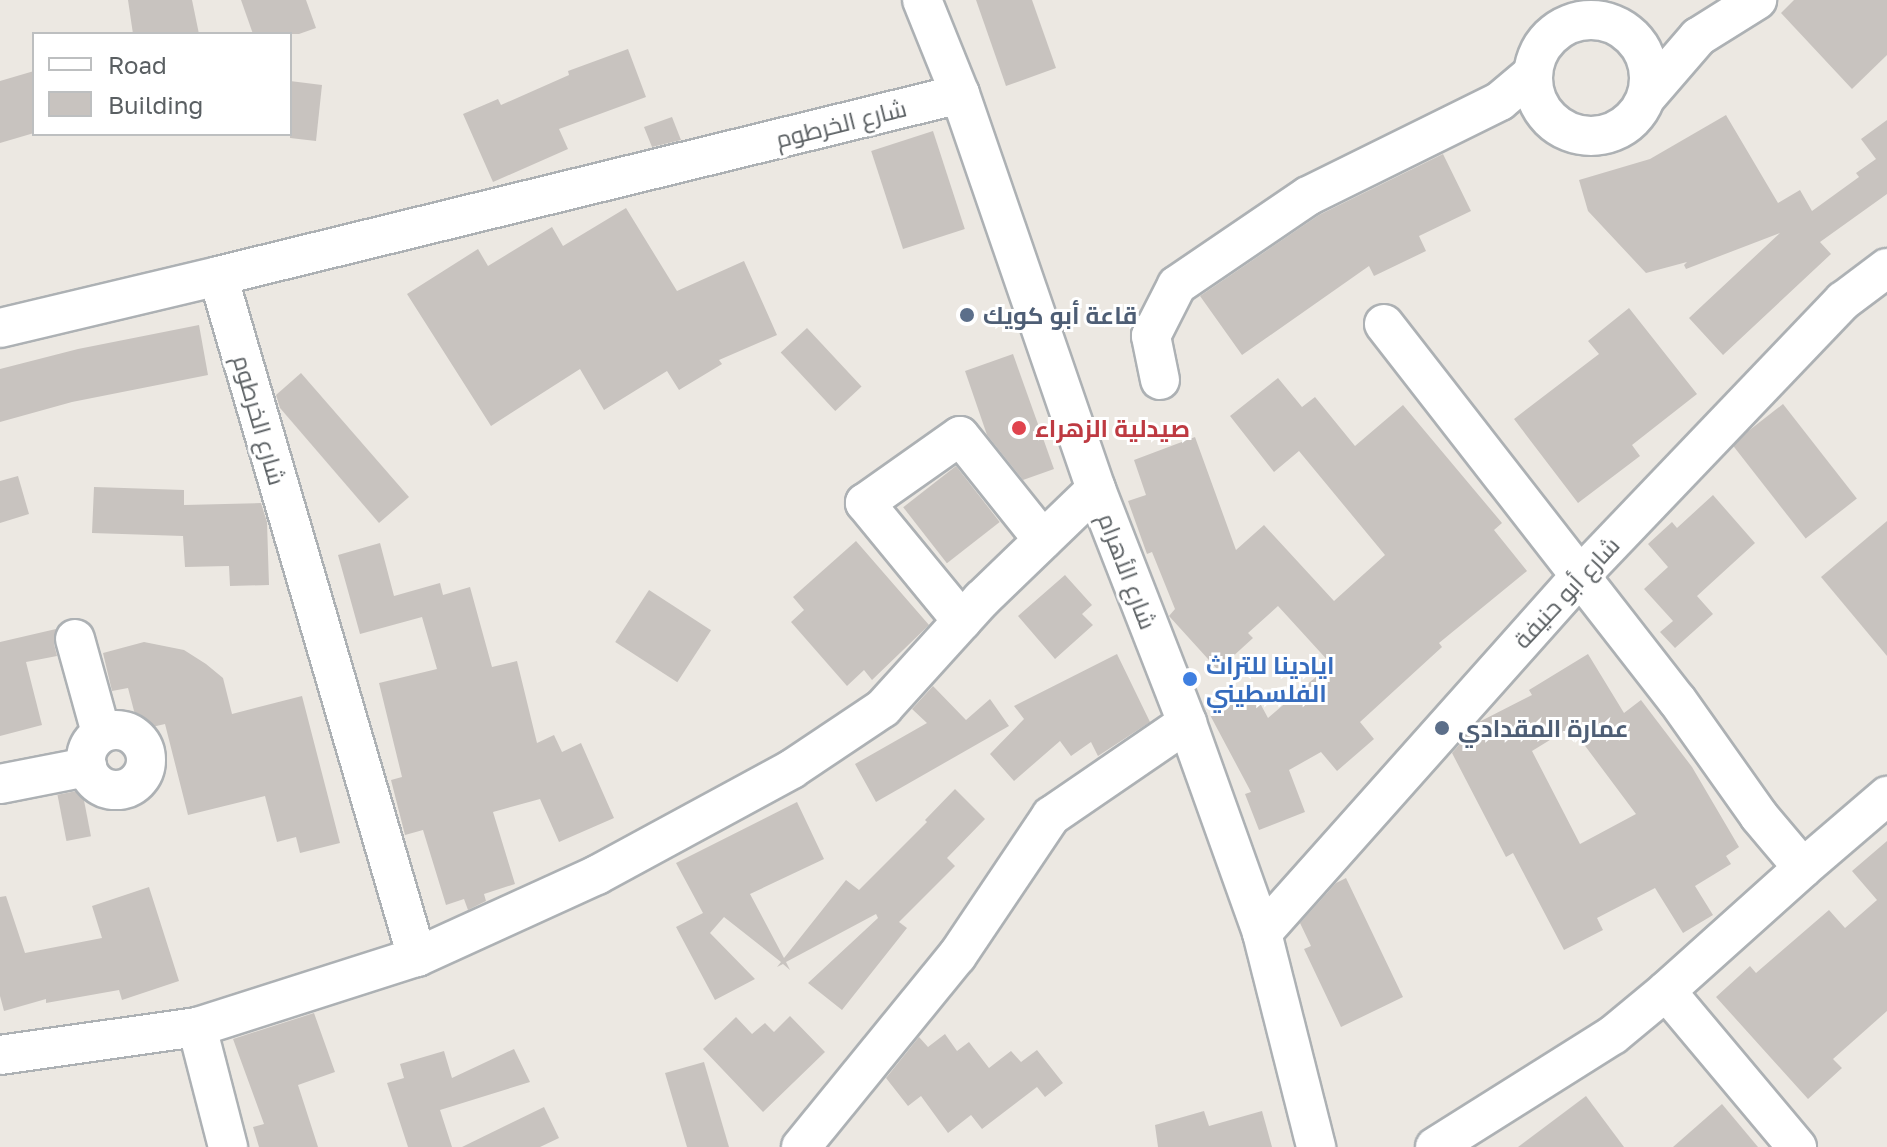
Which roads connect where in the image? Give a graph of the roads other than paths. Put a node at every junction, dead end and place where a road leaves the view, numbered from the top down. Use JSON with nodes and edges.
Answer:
{"nodes":[{"id":1,"x":922,"y":0,"type":"edge"},
{"id":2,"x":1757,"y":0,"type":"edge"},
{"id":3,"x":1698,"y":37,"type":"junction"},
{"id":4,"x":1637,"y":40,"type":"junction"},
{"id":5,"x":1532,"y":74,"type":"junction"},
{"id":6,"x":960,"y":94,"type":"junction"},
{"id":7,"x":1648,"y":95,"type":"junction"},
{"id":8,"x":1500,"y":101,"type":"junction"},
{"id":9,"x":1543,"y":111,"type":"junction"},
{"id":10,"x":1887,"y":268,"type":"edge"},
{"id":11,"x":218,"y":276,"type":"junction"},
{"id":12,"x":1384,"y":324,"type":"dead end"},
{"id":13,"x":0,"y":328,"type":"edge"},
{"id":14,"x":1160,"y":380,"type":"dead end"},
{"id":15,"x":1096,"y":489,"type":"junction"},
{"id":16,"x":1043,"y":540,"type":"junction"},
{"id":17,"x":1580,"y":576,"type":"junction"},
{"id":18,"x":962,"y":621,"type":"junction"},
{"id":19,"x":75,"y":639,"type":"dead end"},
{"id":20,"x":1187,"y":723,"type":"junction"},
{"id":21,"x":0,"y":784,"type":"edge"},
{"id":22,"x":1887,"y":796,"type":"edge"},
{"id":23,"x":1803,"y":868,"type":"junction"},
{"id":24,"x":1262,"y":933,"type":"junction"},
{"id":25,"x":417,"y":957,"type":"junction"},
{"id":26,"x":1666,"y":991,"type":"junction"},
{"id":27,"x":197,"y":1027,"type":"junction"},
{"id":28,"x":0,"y":1055,"type":"edge"},
{"id":29,"x":228,"y":1147,"type":"edge"},
{"id":30,"x":801,"y":1147,"type":"edge"},
{"id":31,"x":1316,"y":1147,"type":"edge"},
{"id":32,"x":1435,"y":1147,"type":"edge"},
{"id":33,"x":1797,"y":1147,"type":"edge"}],
"edges":[{"from":1,"to":6,"type":"street","name":"شارع الأهرام"},
{"from":2,"to":3,"type":"street"},
{"from":3,"to":4,"type":"street"},
{"from":3,"to":7,"type":"street"},
{"from":4,"to":5,"type":"street"},
{"from":4,"to":7,"type":"street"},
{"from":5,"to":8,"type":"street"},
{"from":5,"to":9,"type":"street"},
{"from":6,"to":11,"type":"street","name":"شارع الخرطوم"},
{"from":6,"to":15,"type":"street","name":"شارع الأهرام"},
{"from":7,"to":9,"type":"street"},
{"from":8,"to":9,"type":"street"},
{"from":8,"to":14,"type":"street"},
{"from":10,"to":17,"type":"street","name":"شارع أبو حنيفة"},
{"from":11,"to":13,"type":"street"},
{"from":11,"to":25,"type":"street","name":"شارع الخرطوم"},
{"from":12,"to":17,"type":"street"},
{"from":15,"to":16,"type":"street"},
{"from":15,"to":20,"type":"street","name":"شارع الأهرام"},
{"from":16,"to":18,"type":"street"},
{"from":16,"to":18,"type":"street"},
{"from":17,"to":23,"type":"street"},
{"from":17,"to":24,"type":"street","name":"شارع أبو حنيفة"},
{"from":18,"to":25,"type":"street"},
{"from":19,"to":21,"type":"street"},
{"from":20,"to":24,"type":"street","name":"شارع الأهرام"},
{"from":20,"to":30,"type":"street"},
{"from":22,"to":23,"type":"street"},
{"from":23,"to":26,"type":"street"},
{"from":24,"to":31,"type":"street","name":"شارع الأهرام"},
{"from":25,"to":27,"type":"street"},
{"from":26,"to":32,"type":"street"},
{"from":26,"to":33,"type":"street"},
{"from":27,"to":28,"type":"street"},
{"from":27,"to":29,"type":"street"}]}
